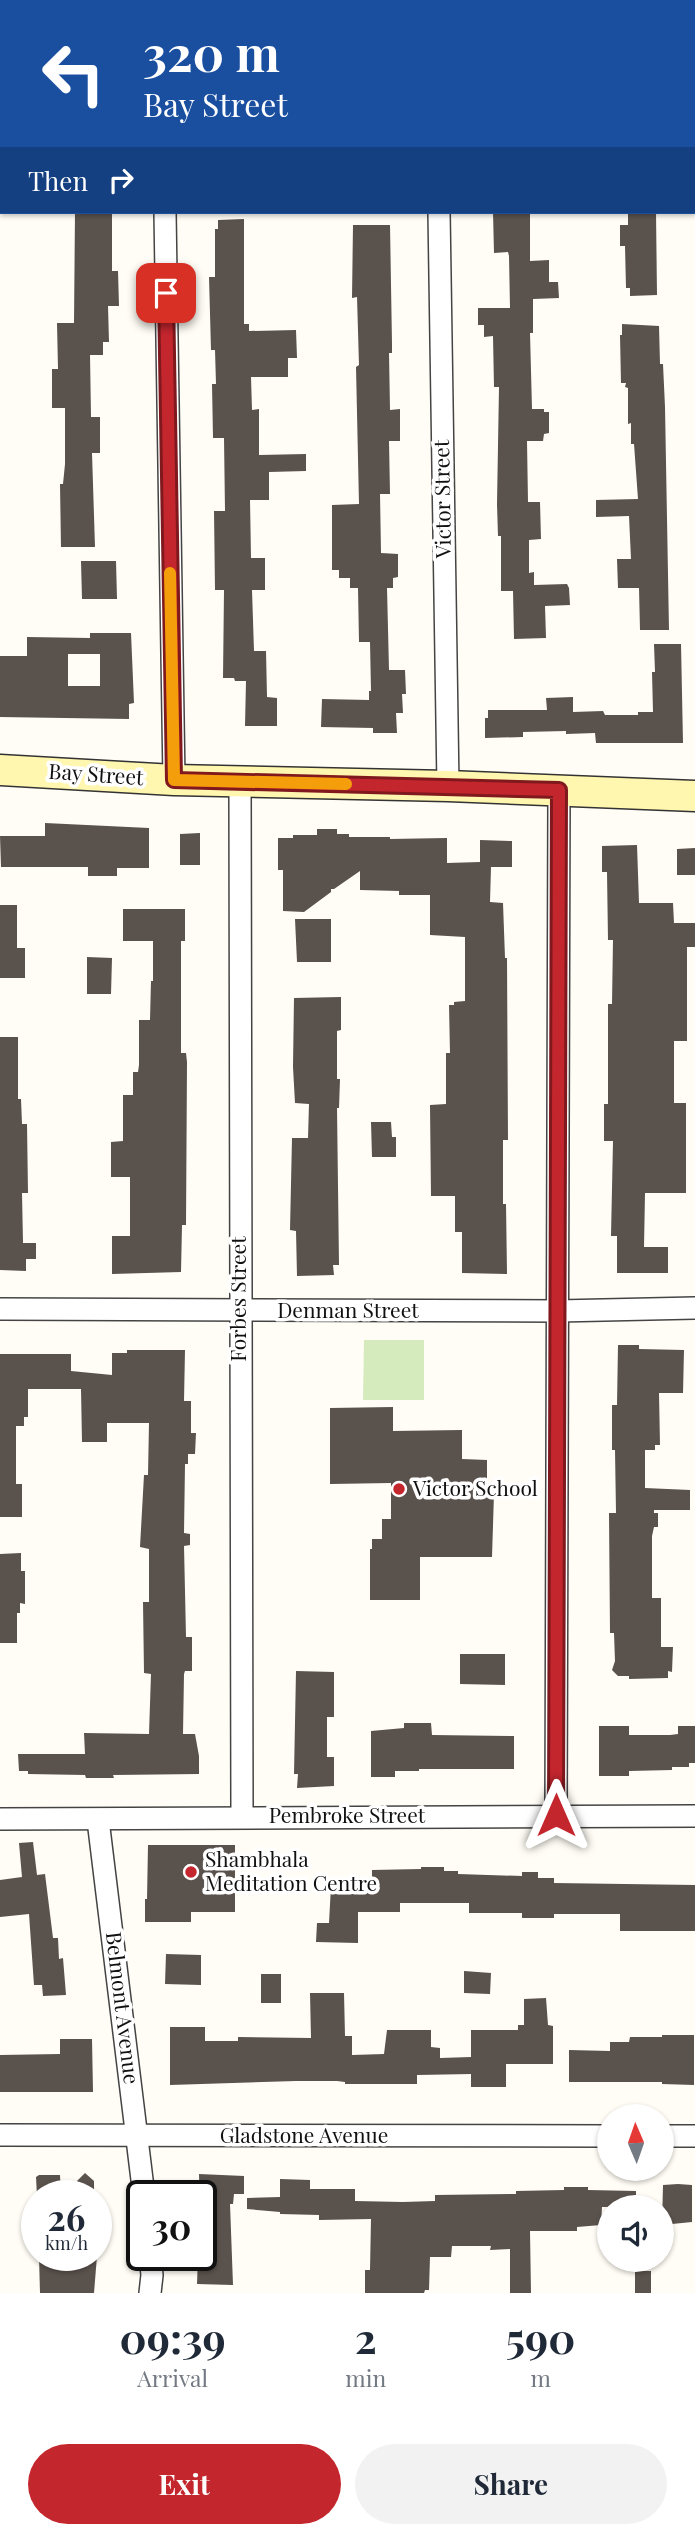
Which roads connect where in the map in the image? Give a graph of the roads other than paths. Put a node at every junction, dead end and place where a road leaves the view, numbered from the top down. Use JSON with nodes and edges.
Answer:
{"nodes":[{"id":1,"x":165,"y":214,"type":"edge"},
{"id":2,"x":439,"y":214,"type":"edge"},
{"id":3,"x":0,"y":770,"type":"edge"},
{"id":4,"x":174,"y":780,"type":"junction"},
{"id":5,"x":240,"y":781,"type":"junction"},
{"id":6,"x":448,"y":786,"type":"junction"},
{"id":7,"x":559,"y":790,"type":"junction"},
{"id":8,"x":695,"y":796,"type":"edge"},
{"id":9,"x":695,"y":1308,"type":"edge"},
{"id":10,"x":0,"y":1309,"type":"edge"},
{"id":11,"x":239,"y":1310,"type":"junction"},
{"id":12,"x":558,"y":1311,"type":"junction"},
{"id":13,"x":556,"y":1815,"type":"junction"},
{"id":14,"x":695,"y":1816,"type":"edge"},
{"id":15,"x":242,"y":1817,"type":"junction"},
{"id":16,"x":0,"y":1819,"type":"edge"},
{"id":17,"x":98,"y":1820,"type":"junction"},
{"id":18,"x":0,"y":2135,"type":"edge"},
{"id":19,"x":137,"y":2136,"type":"junction"},
{"id":20,"x":597,"y":2136,"type":"edge"},
{"id":21,"x":674,"y":2136,"type":"edge"},
{"id":22,"x":695,"y":2136,"type":"edge"},
{"id":23,"x":142,"y":2180,"type":"edge"},
{"id":24,"x":152,"y":2271,"type":"edge"},
{"id":25,"x":150,"y":2293,"type":"edge"}],
"edges":[{"from":1,"to":4,"type":"street"},
{"from":2,"to":6,"type":"street","name":"Victor Street"},
{"from":3,"to":4,"type":"main road","name":"Bay Street"},
{"from":4,"to":5,"type":"main road","name":"Bay Street"},
{"from":5,"to":6,"type":"main road","name":"Bay Street"},
{"from":5,"to":11,"type":"street","name":"Forbes Street"},
{"from":6,"to":7,"type":"main road","name":"Bay Street"},
{"from":7,"to":8,"type":"main road","name":"Bay Street"},
{"from":7,"to":12,"type":"street"},
{"from":9,"to":12,"type":"street","name":"Denman Street"},
{"from":10,"to":11,"type":"street","name":"Denman Street"},
{"from":11,"to":12,"type":"street","name":"Denman Street"},
{"from":11,"to":15,"type":"street","name":"Forbes Street"},
{"from":12,"to":13,"type":"street"},
{"from":13,"to":14,"type":"street","name":"Pembroke Street"},
{"from":13,"to":15,"type":"street","name":"Pembroke Street"},
{"from":15,"to":17,"type":"street","name":"Pembroke Street"},
{"from":16,"to":17,"type":"street","name":"Pembroke Street"},
{"from":17,"to":19,"type":"street","name":"Belmont Avenue"},
{"from":18,"to":19,"type":"street","name":"Gladstone Avenue"},
{"from":19,"to":20,"type":"street","name":"Gladstone Avenue"},
{"from":19,"to":23,"type":"street","name":"Belmont Avenue"},
{"from":21,"to":22,"type":"street"},
{"from":24,"to":25,"type":"street"}]}
